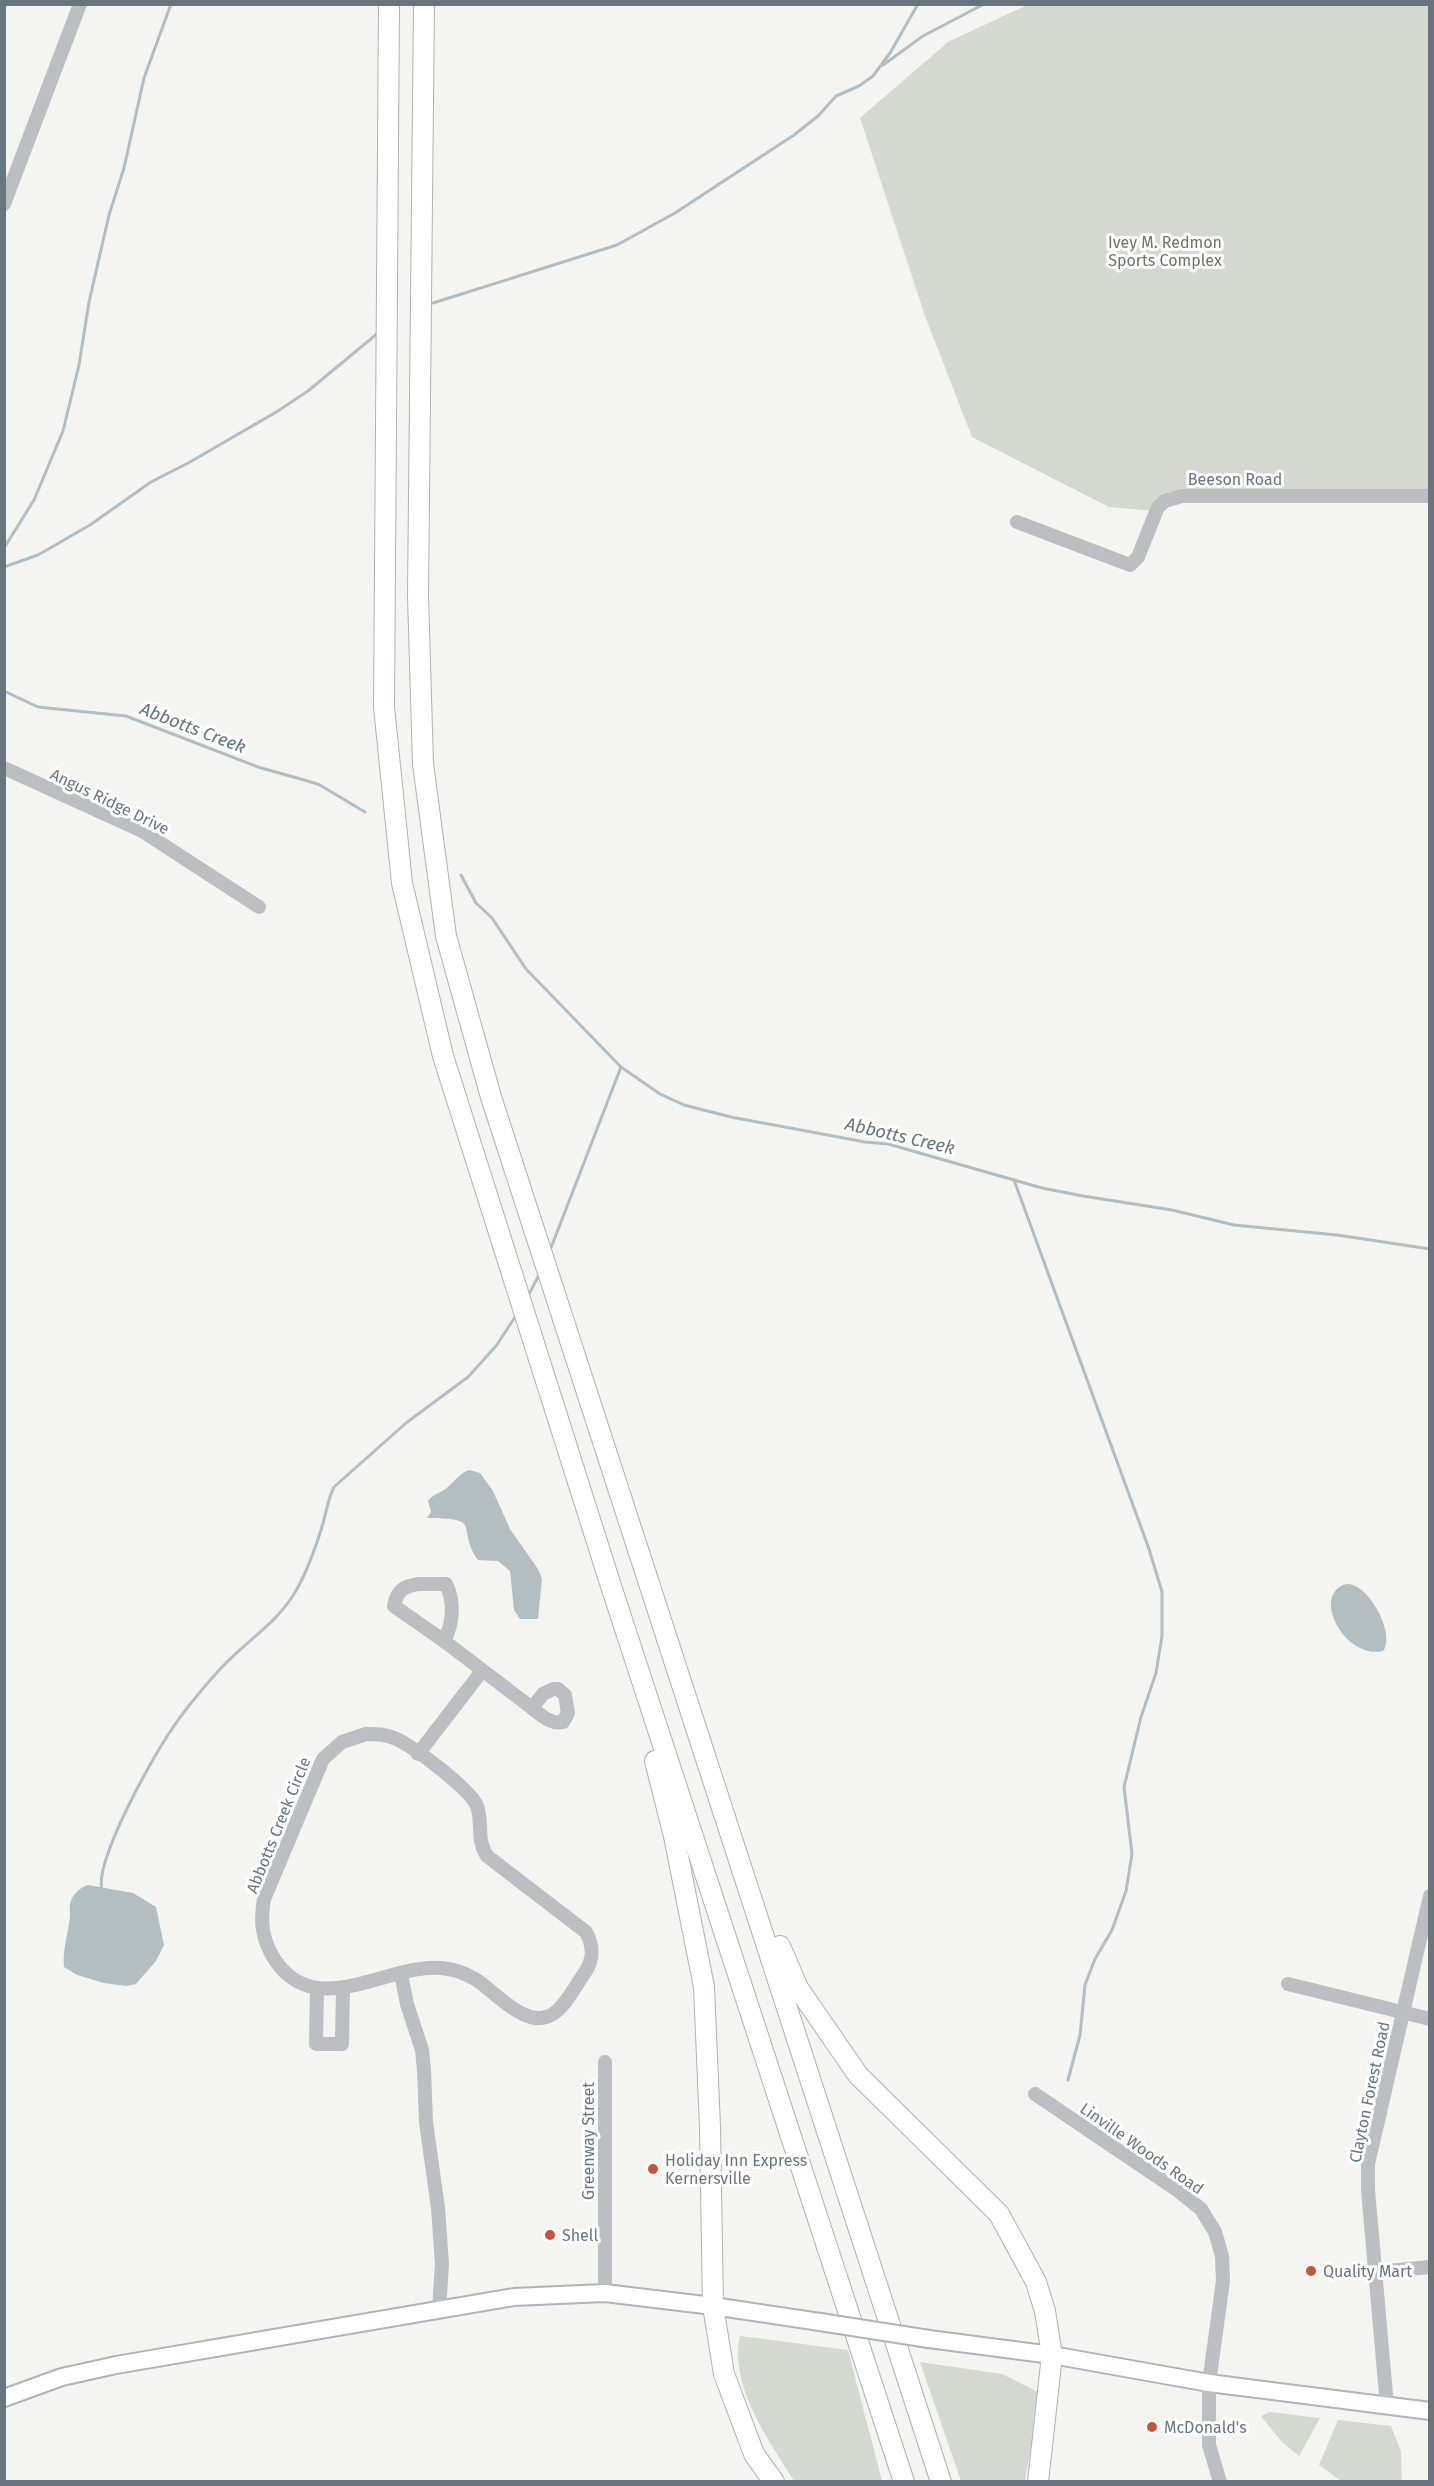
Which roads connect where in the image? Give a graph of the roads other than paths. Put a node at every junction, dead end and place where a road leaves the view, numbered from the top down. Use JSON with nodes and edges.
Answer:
{"nodes":[{"id":1,"x":80,"y":4,"type":"edge"},
{"id":2,"x":389,"y":4,"type":"edge"},
{"id":3,"x":424,"y":4,"type":"edge"},
{"id":4,"x":4,"y":204,"type":"edge"},
{"id":5,"x":1430,"y":496,"type":"edge"},
{"id":6,"x":1017,"y":522,"type":"dead end"},
{"id":7,"x":4,"y":768,"type":"edge"},
{"id":8,"x":259,"y":907,"type":"dead end"},
{"id":9,"x":610,"y":1586,"type":"junction"},
{"id":10,"x":444,"y":1641,"type":"junction"},
{"id":11,"x":482,"y":1671,"type":"junction"},
{"id":12,"x":532,"y":1708,"type":"dead end"},
{"id":13,"x":418,"y":1754,"type":"junction"},
{"id":14,"x":715,"y":1782,"type":"junction"},
{"id":15,"x":1430,"y":1896,"type":"edge"},
{"id":16,"x":401,"y":1974,"type":"junction"},
{"id":17,"x":1288,"y":1984,"type":"dead end"},
{"id":18,"x":317,"y":1988,"type":"junction"},
{"id":19,"x":343,"y":1988,"type":"junction"},
{"id":20,"x":1403,"y":2013,"type":"junction"},
{"id":21,"x":1430,"y":2019,"type":"edge"},
{"id":22,"x":605,"y":2062,"type":"dead end"},
{"id":23,"x":1035,"y":2094,"type":"dead end"},
{"id":24,"x":1430,"y":2267,"type":"edge"},
{"id":25,"x":1376,"y":2272,"type":"junction"},
{"id":26,"x":605,"y":2293,"type":"junction"},
{"id":27,"x":713,"y":2306,"type":"junction"},
{"id":28,"x":439,"y":2310,"type":"junction"},
{"id":29,"x":1052,"y":2355,"type":"junction"},
{"id":30,"x":1209,"y":2383,"type":"junction"},
{"id":31,"x":4,"y":2398,"type":"edge"},
{"id":32,"x":1387,"y":2406,"type":"junction"},
{"id":33,"x":1430,"y":2411,"type":"edge"},
{"id":34,"x":774,"y":2481,"type":"edge"},
{"id":35,"x":904,"y":2481,"type":"edge"},
{"id":36,"x":941,"y":2481,"type":"edge"},
{"id":37,"x":1038,"y":2481,"type":"edge"},
{"id":38,"x":1220,"y":2481,"type":"edge"}],
"edges":[{"from":1,"to":4,"type":"street"},
{"from":2,"to":9,"type":"highway"},
{"from":3,"to":14,"type":"highway"},
{"from":5,"to":6,"type":"street","name":"Beeson Road"},
{"from":7,"to":8,"type":"street","name":"Angus Ridge Drive"},
{"from":9,"to":27,"type":"highway"},
{"from":9,"to":35,"type":"highway"},
{"from":10,"to":10,"type":"street"},
{"from":10,"to":11,"type":"street"},
{"from":11,"to":12,"type":"street"},
{"from":11,"to":13,"type":"street"},
{"from":13,"to":16,"type":"street","name":"Abbotts Creek Circle"},
{"from":13,"to":18,"type":"street","name":"Abbotts Creek Circle"},
{"from":14,"to":29,"type":"highway"},
{"from":14,"to":36,"type":"highway"},
{"from":15,"to":20,"type":"street","name":"Clayton Forest Road"},
{"from":16,"to":19,"type":"street","name":"Abbotts Creek Circle"},
{"from":16,"to":28,"type":"street"},
{"from":17,"to":20,"type":"street"},
{"from":18,"to":19,"type":"street","name":"Abbotts Creek Circle"},
{"from":18,"to":19,"type":"street"},
{"from":20,"to":21,"type":"street"},
{"from":20,"to":25,"type":"street","name":"Clayton Forest Road"},
{"from":22,"to":26,"type":"street","name":"Greenway Street"},
{"from":23,"to":30,"type":"street","name":"Linville Woods Road"},
{"from":24,"to":25,"type":"street"},
{"from":25,"to":32,"type":"street","name":"Clayton Forest Road"},
{"from":26,"to":27,"type":"main road"},
{"from":26,"to":28,"type":"main road"},
{"from":27,"to":29,"type":"main road","bridge":true},
{"from":27,"to":34,"type":"highway"},
{"from":28,"to":31,"type":"main road"},
{"from":29,"to":30,"type":"main road"},
{"from":29,"to":37,"type":"highway"},
{"from":30,"to":32,"type":"main road"},
{"from":30,"to":38,"type":"street","name":"Linville Woods Road"},
{"from":32,"to":33,"type":"main road"}]}
